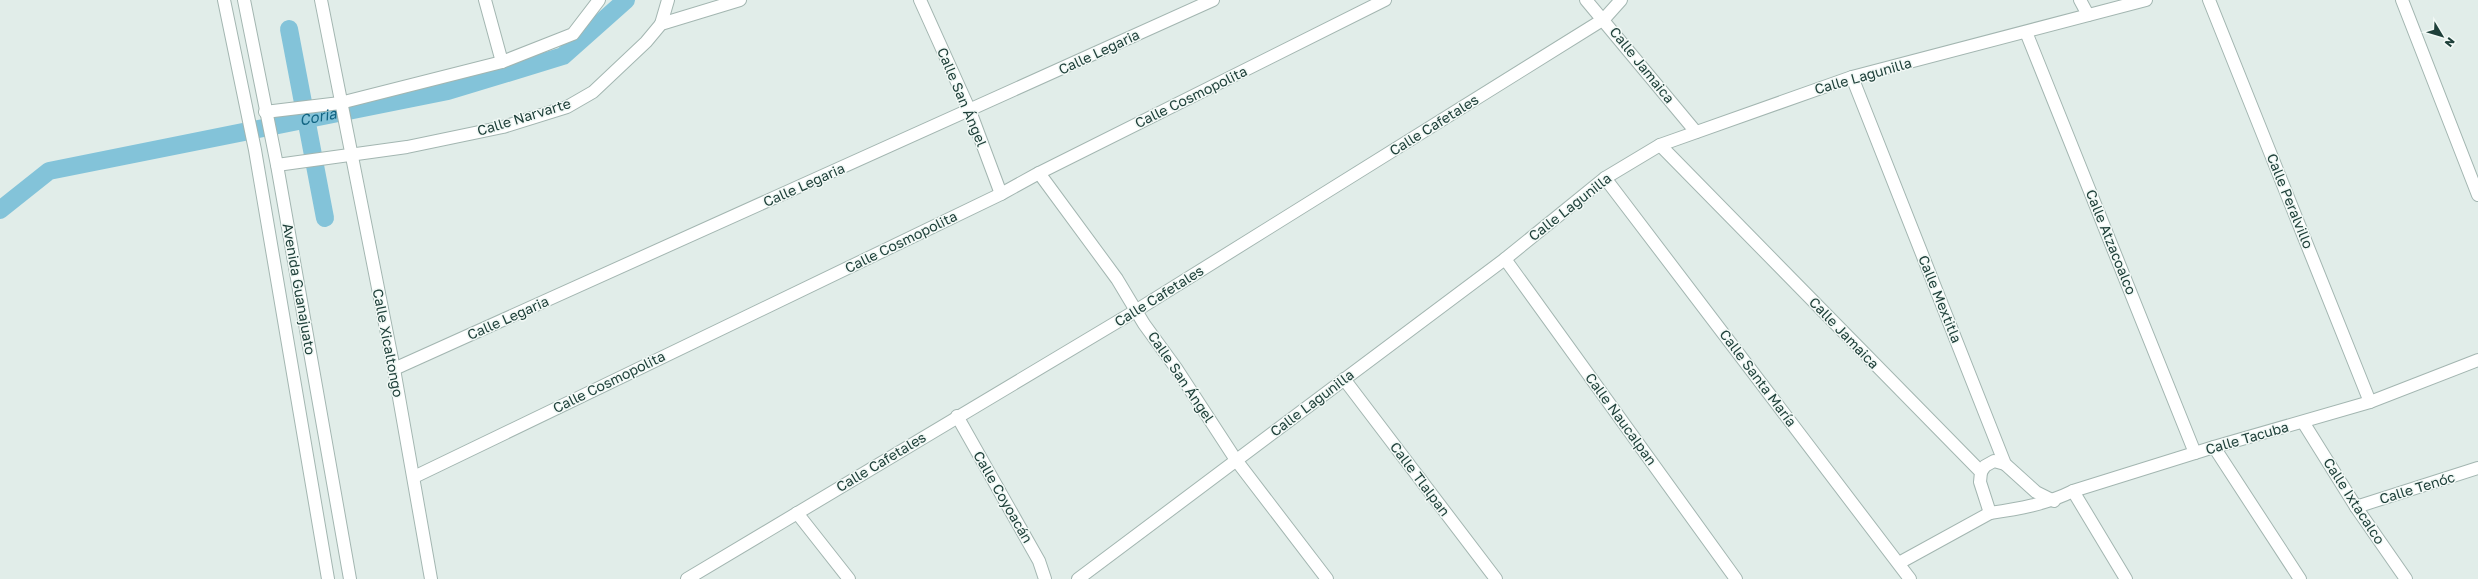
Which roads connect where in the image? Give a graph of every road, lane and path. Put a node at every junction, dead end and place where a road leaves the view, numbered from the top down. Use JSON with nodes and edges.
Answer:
{"nodes":[{"id":1,"x":224,"y":0,"type":"edge"},
{"id":2,"x":244,"y":0,"type":"edge"},
{"id":3,"x":321,"y":0,"type":"edge"},
{"id":4,"x":484,"y":0,"type":"edge"},
{"id":5,"x":598,"y":0,"type":"edge"},
{"id":6,"x":668,"y":0,"type":"edge"},
{"id":7,"x":740,"y":0,"type":"edge"},
{"id":8,"x":920,"y":0,"type":"edge"},
{"id":9,"x":1213,"y":0,"type":"edge"},
{"id":10,"x":1385,"y":0,"type":"edge"},
{"id":11,"x":1586,"y":0,"type":"edge"},
{"id":12,"x":1621,"y":0,"type":"edge"},
{"id":13,"x":2080,"y":0,"type":"edge"},
{"id":14,"x":2146,"y":0,"type":"edge"},
{"id":15,"x":2210,"y":0,"type":"edge"},
{"id":16,"x":2402,"y":0,"type":"edge"},
{"id":17,"x":2088,"y":16,"type":"junction"},
{"id":18,"x":1604,"y":19,"type":"junction"},
{"id":19,"x":661,"y":24,"type":"junction"},
{"id":20,"x":2026,"y":32,"type":"junction"},
{"id":21,"x":502,"y":62,"type":"junction"},
{"id":22,"x":1852,"y":77,"type":"junction"},
{"id":23,"x":337,"y":106,"type":"junction"},
{"id":24,"x":970,"y":111,"type":"junction"},
{"id":25,"x":266,"y":116,"type":"junction"},
{"id":26,"x":1696,"y":132,"type":"junction"},
{"id":27,"x":1660,"y":146,"type":"junction"},
{"id":28,"x":347,"y":153,"type":"junction"},
{"id":29,"x":276,"y":163,"type":"junction"},
{"id":30,"x":1039,"y":173,"type":"junction"},
{"id":31,"x":1605,"y":178,"type":"junction"},
{"id":32,"x":1001,"y":194,"type":"junction"},
{"id":33,"x":2478,"y":195,"type":"edge"},
{"id":34,"x":1505,"y":259,"type":"junction"},
{"id":35,"x":1137,"y":310,"type":"junction"},
{"id":36,"x":2478,"y":360,"type":"edge"},
{"id":37,"x":394,"y":369,"type":"junction"},
{"id":38,"x":1344,"y":380,"type":"junction"},
{"id":39,"x":2370,"y":402,"type":"junction"},
{"id":40,"x":957,"y":416,"type":"junction"},
{"id":41,"x":2302,"y":422,"type":"junction"},
{"id":42,"x":2214,"y":447,"type":"junction"},
{"id":43,"x":2195,"y":452,"type":"junction"},
{"id":44,"x":1236,"y":460,"type":"junction"},
{"id":45,"x":2006,"y":464,"type":"junction"},
{"id":46,"x":2478,"y":468,"type":"edge"},
{"id":47,"x":1981,"y":472,"type":"junction"},
{"id":48,"x":414,"y":477,"type":"junction"},
{"id":49,"x":2073,"y":492,"type":"junction"},
{"id":50,"x":2054,"y":501,"type":"junction"},
{"id":51,"x":2356,"y":507,"type":"junction"},
{"id":52,"x":797,"y":513,"type":"junction"},
{"id":53,"x":1990,"y":513,"type":"junction"},
{"id":54,"x":1898,"y":563,"type":"junction"},
{"id":55,"x":328,"y":579,"type":"edge"},
{"id":56,"x":350,"y":579,"type":"edge"},
{"id":57,"x":432,"y":579,"type":"edge"},
{"id":58,"x":687,"y":579,"type":"edge"},
{"id":59,"x":849,"y":579,"type":"edge"},
{"id":60,"x":1045,"y":579,"type":"edge"},
{"id":61,"x":1078,"y":579,"type":"edge"},
{"id":62,"x":1327,"y":579,"type":"edge"},
{"id":63,"x":1496,"y":579,"type":"edge"},
{"id":64,"x":1736,"y":579,"type":"edge"},
{"id":65,"x":1910,"y":579,"type":"edge"},
{"id":66,"x":2126,"y":579,"type":"edge"},
{"id":67,"x":2300,"y":579,"type":"edge"},
{"id":68,"x":2406,"y":579,"type":"edge"}],
"edges":[{"from":1,"to":55,"type":"street","name":"Avenida Guanajuato"},
{"from":2,"to":25,"type":"street","name":"Avenida Guanajuato"},
{"from":3,"to":23,"type":"street","name":"Calle Xicaltongo"},
{"from":4,"to":21,"type":"street"},
{"from":5,"to":21,"type":"street"},
{"from":6,"to":19,"type":"street"},
{"from":7,"to":19,"type":"street"},
{"from":8,"to":24,"type":"street","name":"Calle San Ángel"},
{"from":9,"to":24,"type":"street","name":"Calle Legaria"},
{"from":10,"to":30,"type":"street","name":"Calle Cosmopolita"},
{"from":11,"to":18,"type":"street","name":"Calle Jamaica"},
{"from":12,"to":18,"type":"street","name":"Calle Cafetales"},
{"from":13,"to":17,"type":"street"},
{"from":14,"to":17,"type":"street","name":"Calle Lagunilla"},
{"from":15,"to":39,"type":"street","name":"Calle Peralvillo"},
{"from":16,"to":33,"type":"street"},
{"from":17,"to":20,"type":"street","name":"Calle Lagunilla"},
{"from":18,"to":26,"type":"street","name":"Calle Jamaica"},
{"from":18,"to":35,"type":"street","name":"Calle Cafetales"},
{"from":19,"to":28,"type":"street","name":"Calle Narvarte"},
{"from":20,"to":22,"type":"street","name":"Calle Lagunilla"},
{"from":20,"to":43,"type":"street","name":"Calle Atzacoalco"},
{"from":21,"to":23,"type":"street"},
{"from":22,"to":26,"type":"street","name":"Calle Lagunilla"},
{"from":22,"to":45,"type":"street","name":"Calle Mextitla"},
{"from":23,"to":25,"type":"street"},
{"from":23,"to":28,"type":"street","name":"Calle Xicaltongo"},
{"from":24,"to":32,"type":"street","name":"Calle San Ángel"},
{"from":24,"to":37,"type":"street","name":"Calle Legaria"},
{"from":25,"to":29,"type":"street","name":"Avenida Guanajuato"},
{"from":26,"to":27,"type":"street","name":"Calle Lagunilla"},
{"from":27,"to":31,"type":"street","name":"Calle Lagunilla"},
{"from":27,"to":47,"type":"street","name":"Calle Jamaica"},
{"from":28,"to":29,"type":"street","name":"Calle Narvarte"},
{"from":28,"to":37,"type":"street","name":"Calle Xicaltongo"},
{"from":29,"to":56,"type":"street","name":"Avenida Guanajuato"},
{"from":30,"to":32,"type":"street","name":"Calle Cosmopolita"},
{"from":30,"to":35,"type":"street","name":"Calle San Ángel"},
{"from":31,"to":34,"type":"street","name":"Calle Lagunilla"},
{"from":31,"to":54,"type":"street","name":"Calle Santa María"},
{"from":32,"to":48,"type":"street","name":"Calle Cosmopolita"},
{"from":34,"to":38,"type":"street","name":"Calle Lagunilla"},
{"from":34,"to":64,"type":"street","name":"Calle Naucalpan"},
{"from":35,"to":40,"type":"street","name":"Calle Cafetales"},
{"from":35,"to":44,"type":"street","name":"Calle San Ángel"},
{"from":36,"to":39,"type":"street","name":"Calle Tacuba"},
{"from":37,"to":48,"type":"street","name":"Calle Xicaltongo"},
{"from":38,"to":44,"type":"street","name":"Calle Lagunilla"},
{"from":38,"to":63,"type":"street","name":"Calle Tlalpan"},
{"from":39,"to":41,"type":"street","name":"Calle Tacuba"},
{"from":40,"to":52,"type":"street","name":"Calle Cafetales"},
{"from":40,"to":60,"type":"street","name":"Calle Coyoacán"},
{"from":41,"to":42,"type":"street","name":"Calle Tacuba"},
{"from":41,"to":51,"type":"street","name":"Calle Ixtacalco"},
{"from":42,"to":43,"type":"street","name":"Calle Tacuba"},
{"from":42,"to":67,"type":"street"},
{"from":43,"to":49,"type":"street","name":"Calle Tacuba"},
{"from":44,"to":61,"type":"street","name":"Calle Lagunilla"},
{"from":44,"to":62,"type":"street","name":"Calle San Ángel"},
{"from":45,"to":47,"type":"street"},
{"from":45,"to":50,"type":"street","name":"Calle Mextitla"},
{"from":46,"to":51,"type":"street","name":"Calle Tenóc"},
{"from":47,"to":53,"type":"street"},
{"from":48,"to":57,"type":"street","name":"Calle Xicaltongo"},
{"from":49,"to":50,"type":"street","name":"Calle Tacuba"},
{"from":49,"to":66,"type":"street"},
{"from":50,"to":53,"type":"street","name":"Calle Tacuba"},
{"from":51,"to":68,"type":"street","name":"Calle Ixtacalco"},
{"from":52,"to":58,"type":"street","name":"Calle Cafetales"},
{"from":52,"to":59,"type":"street"},
{"from":53,"to":54,"type":"street"},
{"from":54,"to":65,"type":"street","name":"Calle Santa María"}]}
